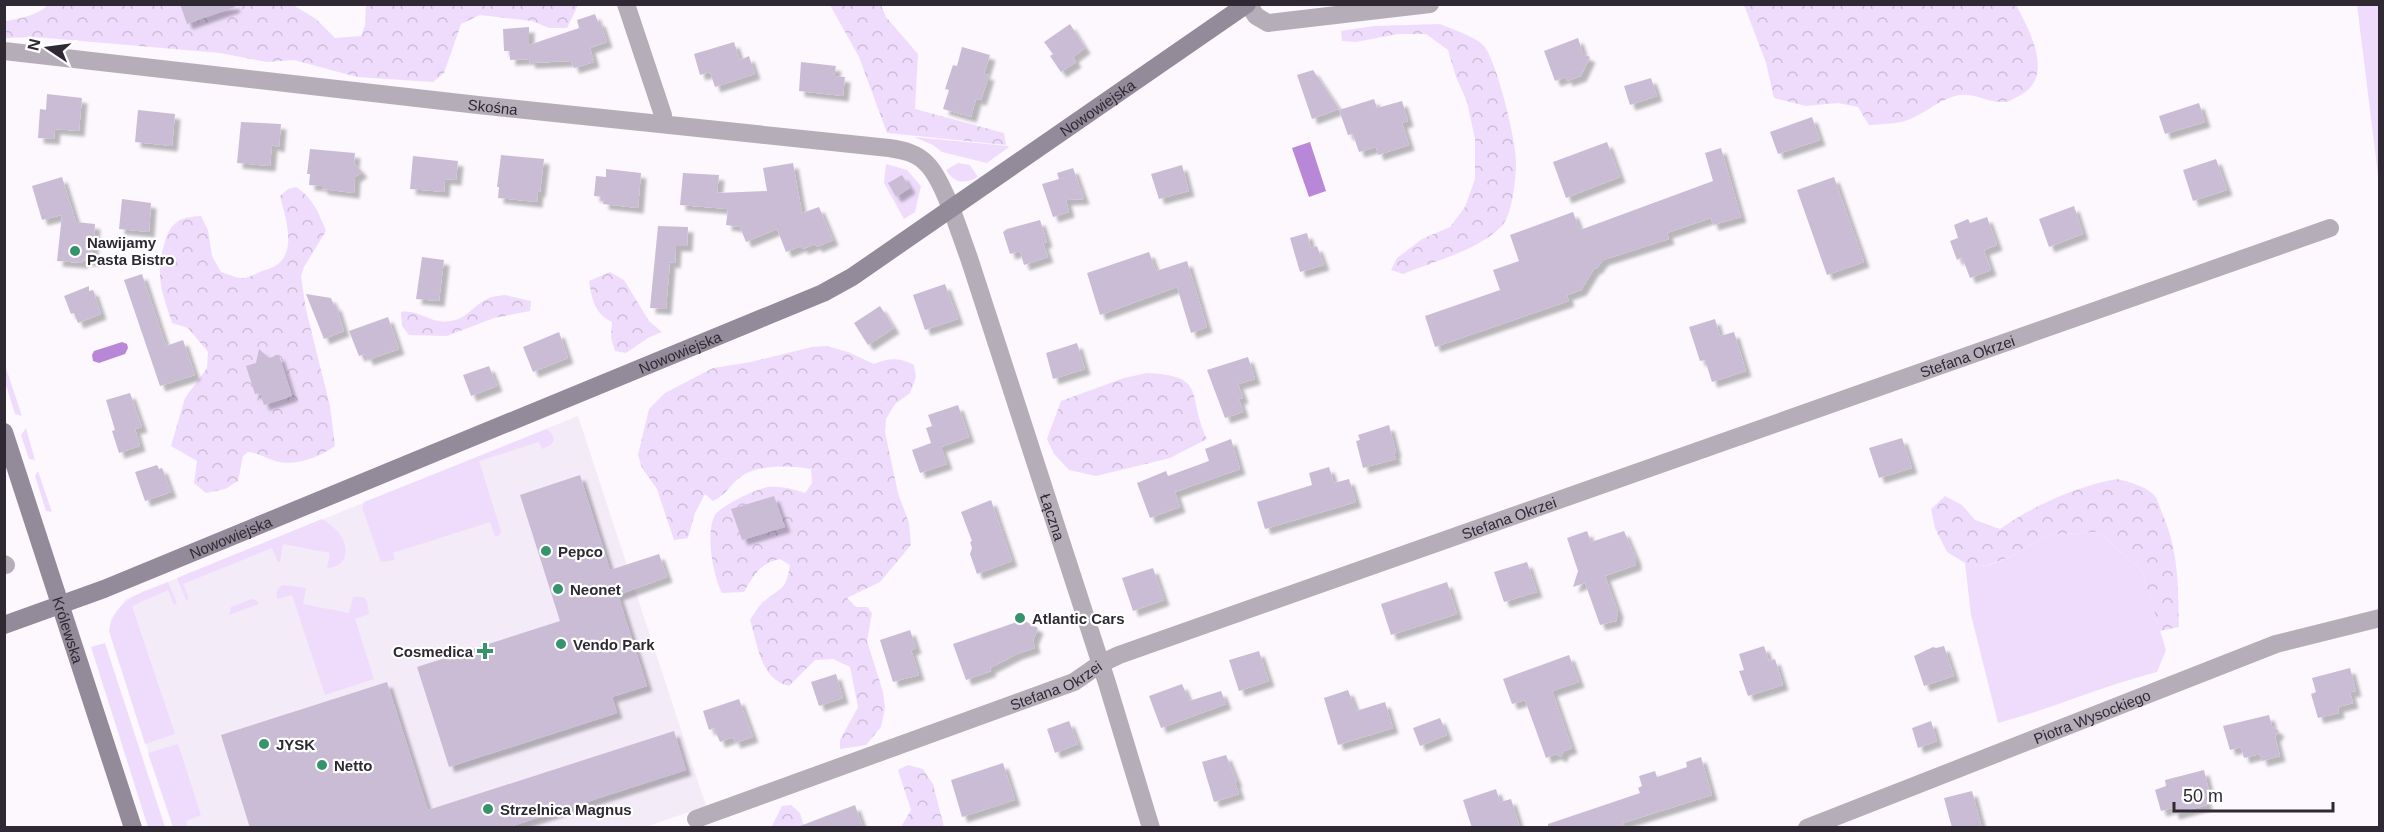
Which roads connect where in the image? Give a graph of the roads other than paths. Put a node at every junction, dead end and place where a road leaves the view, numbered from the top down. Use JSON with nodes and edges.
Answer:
{"nodes":[{"id":1,"x":626,"y":4,"type":"edge"},
{"id":2,"x":1248,"y":4,"type":"edge"},
{"id":3,"x":1430,"y":4,"type":"edge"},
{"id":4,"x":4,"y":51,"type":"edge"},
{"id":5,"x":663,"y":124,"type":"junction"},
{"id":6,"x":951,"y":208,"type":"junction"},
{"id":7,"x":2330,"y":228,"type":"dead end"},
{"id":8,"x":4,"y":432,"type":"edge"},
{"id":9,"x":60,"y":603,"type":"junction"},
{"id":10,"x":2379,"y":618,"type":"edge"},
{"id":11,"x":4,"y":625,"type":"edge"},
{"id":12,"x":1100,"y":664,"type":"junction"},
{"id":13,"x":696,"y":819,"type":"dead end"},
{"id":14,"x":133,"y":828,"type":"edge"},
{"id":15,"x":1151,"y":828,"type":"edge"},
{"id":16,"x":1807,"y":828,"type":"edge"}],
"edges":[{"from":1,"to":5,"type":"street"},
{"from":2,"to":3,"type":"street"},
{"from":2,"to":6,"type":"street","name":"Nowowiejska"},
{"from":4,"to":5,"type":"street","name":"Skośna"},
{"from":5,"to":6,"type":"street","name":"Skośna"},
{"from":6,"to":9,"type":"street","name":"Nowowiejska"},
{"from":6,"to":12,"type":"street","name":"Łączna"},
{"from":7,"to":12,"type":"street","name":"Stefana Okrzei"},
{"from":8,"to":9,"type":"street","name":"Królewska"},
{"from":9,"to":11,"type":"street","name":"Nowowiejska"},
{"from":9,"to":14,"type":"street","name":"Królewska"},
{"from":10,"to":16,"type":"street","name":"Piotra Wysockiego"},
{"from":12,"to":13,"type":"street","name":"Stefana Okrzei"},
{"from":12,"to":15,"type":"street","name":"Łączna"}]}
